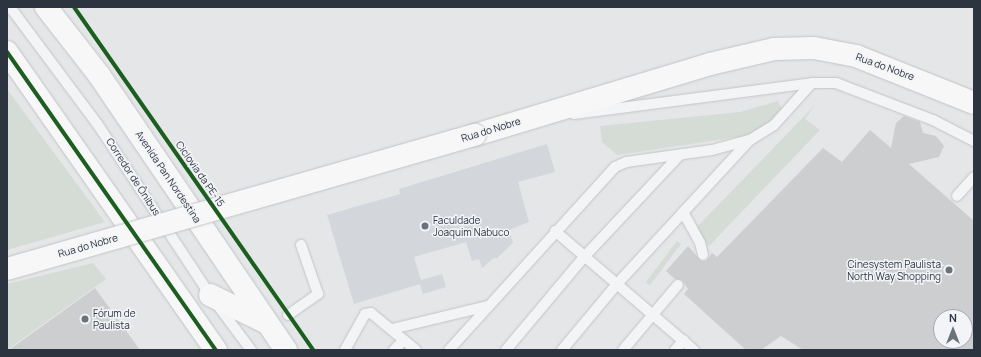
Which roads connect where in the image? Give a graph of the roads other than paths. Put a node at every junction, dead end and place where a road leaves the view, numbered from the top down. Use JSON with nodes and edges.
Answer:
{"nodes":[{"id":1,"x":10,"y":7,"type":"edge"},
{"id":2,"x":46,"y":7,"type":"edge"},
{"id":3,"x":7,"y":52,"type":"edge"},
{"id":4,"x":812,"y":83,"type":"junction"},
{"id":5,"x":974,"y":103,"type":"edge"},
{"id":6,"x":523,"y":120,"type":"junction"},
{"id":7,"x":750,"y":140,"type":"junction"},
{"id":8,"x":974,"y":141,"type":"edge"},
{"id":9,"x":680,"y":155,"type":"junction"},
{"id":10,"x":974,"y":177,"type":"edge"},
{"id":11,"x":957,"y":196,"type":"dead end"},
{"id":12,"x":683,"y":212,"type":"junction"},
{"id":13,"x":555,"y":231,"type":"junction"},
{"id":14,"x":301,"y":245,"type":"dead end"},
{"id":15,"x":704,"y":255,"type":"dead end"},
{"id":16,"x":585,"y":256,"type":"junction"},
{"id":17,"x":7,"y":269,"type":"edge"},
{"id":18,"x":617,"y":284,"type":"junction"},
{"id":19,"x":678,"y":285,"type":"dead end"},
{"id":20,"x":210,"y":295,"type":"junction"},
{"id":21,"x":488,"y":306,"type":"junction"},
{"id":22,"x":654,"y":314,"type":"junction"},
{"id":23,"x":288,"y":315,"type":"dead end"},
{"id":24,"x":268,"y":323,"type":"junction"},
{"id":25,"x":392,"y":329,"type":"junction"},
{"id":26,"x":404,"y":340,"type":"junction"},
{"id":27,"x":684,"y":340,"type":"junction"},
{"id":28,"x":565,"y":349,"type":"edge"},
{"id":29,"x":216,"y":350,"type":"edge"},
{"id":30,"x":251,"y":350,"type":"edge"},
{"id":31,"x":286,"y":350,"type":"edge"},
{"id":32,"x":345,"y":350,"type":"edge"},
{"id":33,"x":394,"y":350,"type":"edge"},
{"id":34,"x":416,"y":350,"type":"edge"},
{"id":35,"x":449,"y":350,"type":"edge"},
{"id":36,"x":506,"y":350,"type":"edge"},
{"id":37,"x":623,"y":350,"type":"edge"},
{"id":38,"x":675,"y":350,"type":"edge"},
{"id":39,"x":694,"y":350,"type":"edge"}],
"edges":[{"from":1,"to":20,"type":"lane","name":"Corredor de Ônibus"},
{"from":2,"to":24,"type":"main road","name":"Avenida Pan Nordestina"},
{"from":3,"to":29,"type":"main road"},
{"from":4,"to":6,"type":"lane"},
{"from":4,"to":7,"type":"lane"},
{"from":4,"to":8,"type":"lane"},
{"from":5,"to":6,"type":"main road","name":"Rua do Nobre"},
{"from":6,"to":17,"type":"main road","name":"Rua do Nobre","bridge":true},
{"from":7,"to":9,"type":"lane"},
{"from":7,"to":12,"type":"lane"},
{"from":9,"to":13,"type":"lane"},
{"from":9,"to":16,"type":"lane"},
{"from":10,"to":11,"type":"lane"},
{"from":12,"to":15,"type":"lane"},
{"from":12,"to":18,"type":"lane"},
{"from":13,"to":16,"type":"lane"},
{"from":13,"to":21,"type":"lane"},
{"from":14,"to":23,"type":"lane"},
{"from":16,"to":18,"type":"lane"},
{"from":16,"to":36,"type":"lane"},
{"from":18,"to":22,"type":"lane"},
{"from":18,"to":28,"type":"lane"},
{"from":19,"to":22,"type":"lane"},
{"from":20,"to":24,"type":"main road"},
{"from":20,"to":30,"type":"lane","name":"Corredor de Ônibus"},
{"from":21,"to":25,"type":"lane"},
{"from":21,"to":35,"type":"lane"},
{"from":22,"to":27,"type":"lane"},
{"from":22,"to":37,"type":"lane"},
{"from":24,"to":31,"type":"main road","name":"Avenida Pan Nordestina"},
{"from":25,"to":26,"type":"lane"},
{"from":25,"to":32,"type":"lane"},
{"from":26,"to":33,"type":"lane"},
{"from":26,"to":34,"type":"lane"},
{"from":27,"to":38,"type":"lane"},
{"from":27,"to":39,"type":"lane"}]}
